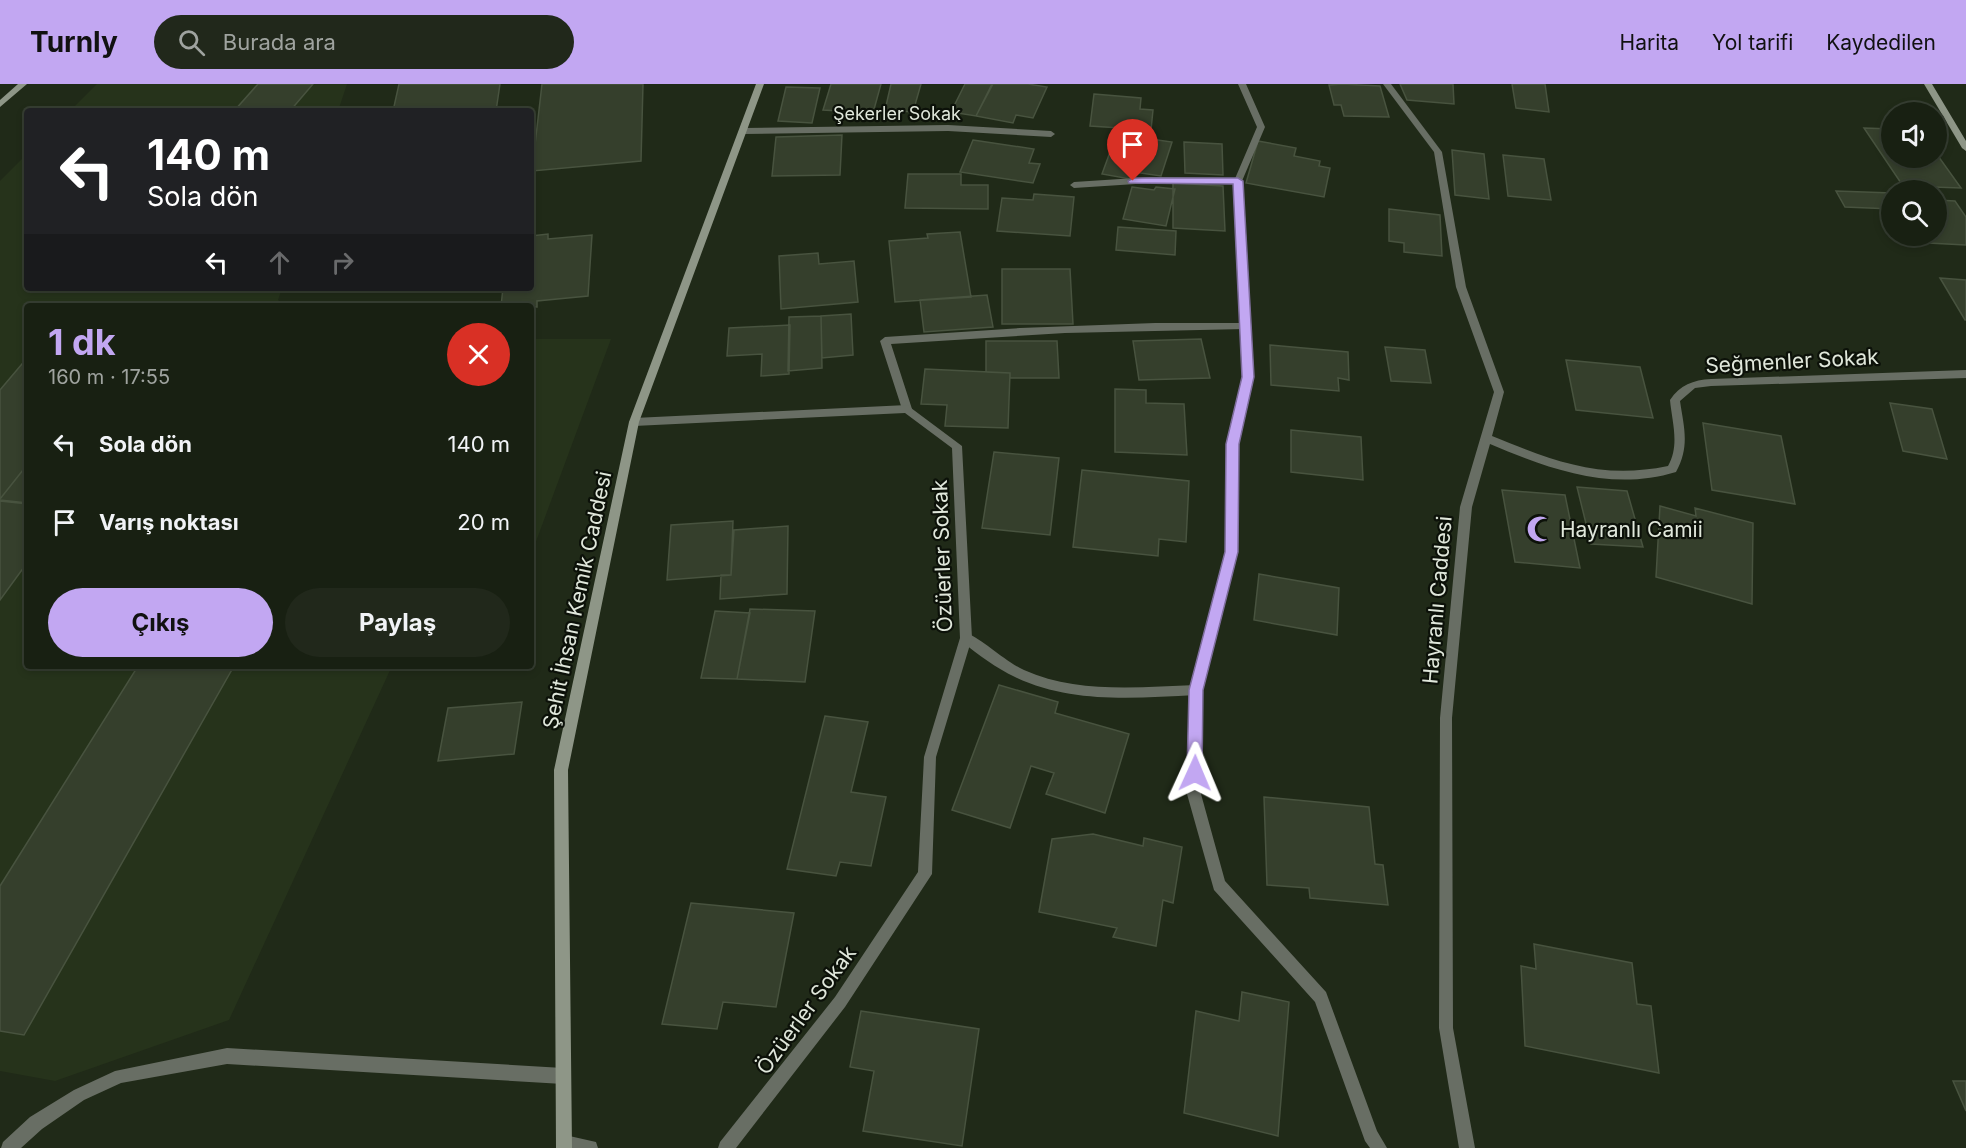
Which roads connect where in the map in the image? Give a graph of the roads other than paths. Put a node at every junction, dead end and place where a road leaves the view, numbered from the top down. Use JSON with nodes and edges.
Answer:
{"nodes":[{"id":1,"x":23,"y":84,"type":"edge"},
{"id":2,"x":760,"y":84,"type":"edge"},
{"id":3,"x":1242,"y":84,"type":"edge"},
{"id":4,"x":1387,"y":84,"type":"edge"},
{"id":5,"x":1928,"y":84,"type":"edge"},
{"id":6,"x":0,"y":104,"type":"edge"},
{"id":7,"x":742,"y":131,"type":"junction"},
{"id":8,"x":1051,"y":134,"type":"dead end"},
{"id":9,"x":1966,"y":148,"type":"edge"},
{"id":10,"x":1238,"y":181,"type":"junction"},
{"id":11,"x":1074,"y":185,"type":"dead end"},
{"id":12,"x":1245,"y":326,"type":"junction"},
{"id":13,"x":1966,"y":374,"type":"edge"},
{"id":14,"x":907,"y":409,"type":"junction"},
{"id":15,"x":634,"y":422,"type":"junction"},
{"id":16,"x":1487,"y":438,"type":"junction"},
{"id":17,"x":966,"y":639,"type":"junction"},
{"id":18,"x":1196,"y":690,"type":"junction"},
{"id":19,"x":563,"y":1077,"type":"junction"},
{"id":20,"x":564,"y":1145,"type":"edge"},
{"id":21,"x":9,"y":1148,"type":"edge"},
{"id":22,"x":590,"y":1148,"type":"edge"},
{"id":23,"x":726,"y":1148,"type":"edge"},
{"id":24,"x":1379,"y":1148,"type":"edge"},
{"id":25,"x":1467,"y":1148,"type":"edge"}],
"edges":[{"from":1,"to":6,"type":"street"},
{"from":2,"to":7,"type":"street","name":"Şehit İhsan Kemik Caddesi"},
{"from":3,"to":10,"type":"street"},
{"from":4,"to":16,"type":"street","name":"Hayranlı Caddesi"},
{"from":5,"to":9,"type":"street"},
{"from":7,"to":8,"type":"street","name":"Şekerler Sokak"},
{"from":7,"to":15,"type":"street","name":"Şehit İhsan Kemik Caddesi"},
{"from":10,"to":11,"type":"street"},
{"from":10,"to":12,"type":"street"},
{"from":12,"to":14,"type":"street"},
{"from":12,"to":18,"type":"street"},
{"from":13,"to":16,"type":"street","name":"Seğmenler Sokak"},
{"from":14,"to":15,"type":"street"},
{"from":14,"to":17,"type":"street","name":"Özüerler Sokak"},
{"from":15,"to":19,"type":"street","name":"Şehit İhsan Kemik Caddesi"},
{"from":16,"to":25,"type":"street","name":"Hayranlı Caddesi"},
{"from":17,"to":18,"type":"street"},
{"from":17,"to":23,"type":"street","name":"Özüerler Sokak"},
{"from":18,"to":24,"type":"street"},
{"from":19,"to":20,"type":"street","name":"Şehit İhsan Kemik Caddesi"},
{"from":19,"to":21,"type":"street"},
{"from":20,"to":22,"type":"street"}]}
